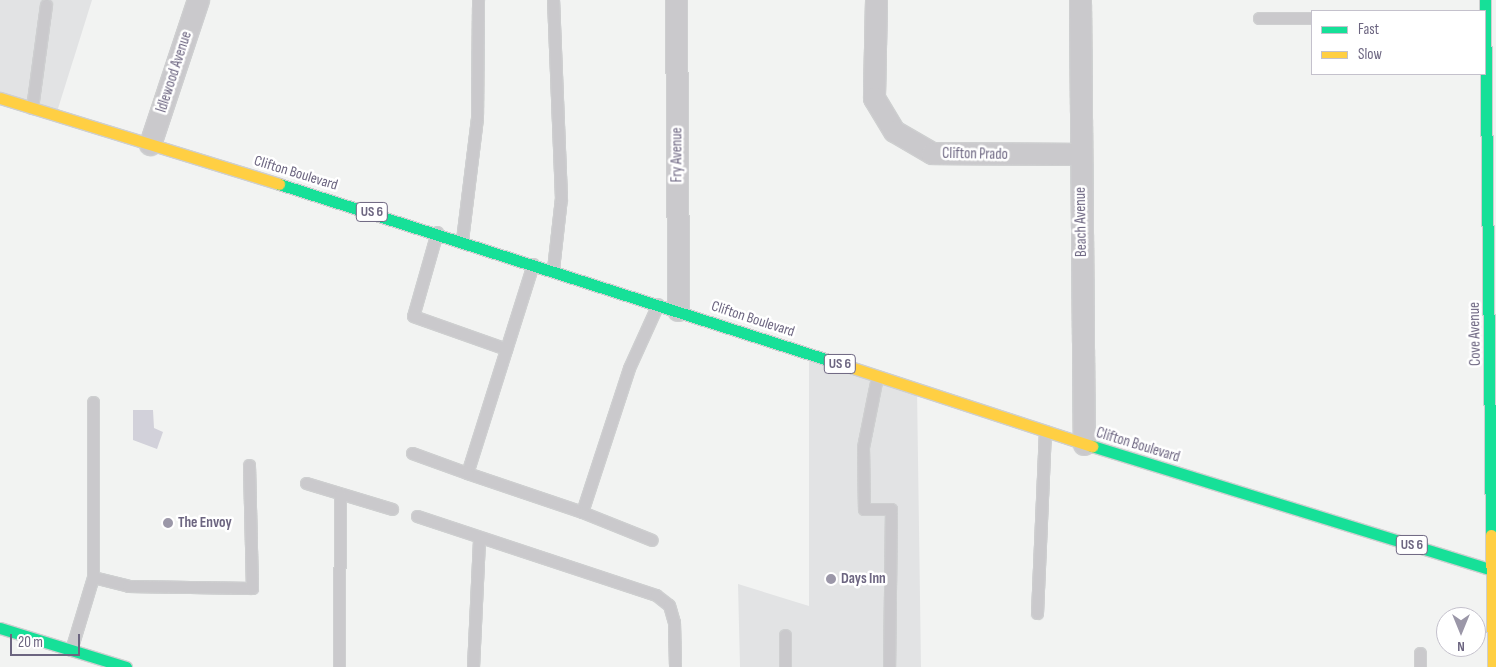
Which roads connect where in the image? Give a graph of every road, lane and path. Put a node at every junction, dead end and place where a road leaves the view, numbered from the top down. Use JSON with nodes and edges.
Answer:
{"nodes":[{"id":1,"x":198,"y":0,"type":"edge"},
{"id":2,"x":478,"y":0,"type":"edge"},
{"id":3,"x":553,"y":0,"type":"edge"},
{"id":4,"x":676,"y":0,"type":"edge"},
{"id":5,"x":876,"y":0,"type":"edge"},
{"id":6,"x":1080,"y":0,"type":"edge"},
{"id":7,"x":1485,"y":0,"type":"edge"},
{"id":8,"x":46,"y":5,"type":"dead end"},
{"id":9,"x":1259,"y":18,"type":"dead end"},
{"id":10,"x":1311,"y":18,"type":"edge"},
{"id":11,"x":1489,"y":18,"type":"edge"},
{"id":12,"x":0,"y":98,"type":"edge"},
{"id":13,"x":32,"y":108,"type":"junction"},
{"id":14,"x":150,"y":144,"type":"junction"},
{"id":15,"x":1080,"y":154,"type":"junction"},
{"id":16,"x":1492,"y":216,"type":"edge"},
{"id":17,"x":437,"y":232,"type":"junction"},
{"id":18,"x":462,"y":240,"type":"junction"},
{"id":19,"x":533,"y":264,"type":"junction"},
{"id":20,"x":553,"y":271,"type":"junction"},
{"id":21,"x":668,"y":307,"type":"junction"},
{"id":22,"x":1493,"y":331,"type":"edge"},
{"id":23,"x":506,"y":349,"type":"junction"},
{"id":24,"x":877,"y":376,"type":"junction"},
{"id":25,"x":93,"y":402,"type":"dead end"},
{"id":26,"x":1045,"y":431,"type":"junction"},
{"id":27,"x":1084,"y":444,"type":"junction"},
{"id":28,"x":412,"y":453,"type":"dead end"},
{"id":29,"x":249,"y":465,"type":"dead end"},
{"id":30,"x":466,"y":473,"type":"junction"},
{"id":31,"x":306,"y":483,"type":"dead end"},
{"id":32,"x":340,"y":494,"type":"junction"},
{"id":33,"x":392,"y":509,"type":"dead end"},
{"id":34,"x":582,"y":512,"type":"junction"},
{"id":35,"x":417,"y":516,"type":"dead end"},
{"id":36,"x":479,"y":538,"type":"junction"},
{"id":37,"x":652,"y":540,"type":"dead end"},
{"id":38,"x":1495,"y":570,"type":"edge"},
{"id":39,"x":93,"y":577,"type":"junction"},
{"id":40,"x":1037,"y":613,"type":"dead end"},
{"id":41,"x":0,"y":628,"type":"edge"},
{"id":42,"x":785,"y":635,"type":"dead end"},
{"id":43,"x":71,"y":650,"type":"junction"},
{"id":44,"x":1420,"y":653,"type":"dead end"},
{"id":45,"x":119,"y":666,"type":"edge"},
{"id":46,"x":339,"y":667,"type":"edge"},
{"id":47,"x":473,"y":667,"type":"edge"},
{"id":48,"x":675,"y":667,"type":"edge"},
{"id":49,"x":785,"y":667,"type":"edge"},
{"id":50,"x":889,"y":667,"type":"edge"},
{"id":51,"x":1420,"y":667,"type":"edge"},
{"id":52,"x":1493,"y":667,"type":"edge"}],
"edges":[{"from":1,"to":14,"type":"street","name":"Idlewood Avenue"},
{"from":2,"to":18,"type":"lane"},
{"from":3,"to":20,"type":"lane"},
{"from":4,"to":21,"type":"street","name":"Fry Avenue"},
{"from":5,"to":15,"type":"street","name":"Clifton Prado"},
{"from":6,"to":15,"type":"street","name":"Beach Avenue"},
{"from":7,"to":11,"type":"main road","name":"Cove Avenue"},
{"from":8,"to":13,"type":"lane"},
{"from":9,"to":10,"type":"lane"},
{"from":11,"to":16,"type":"main road","name":"Cove Avenue"},
{"from":12,"to":13,"type":"main road","name":"Clifton Boulevard","number":"US 6"},
{"from":13,"to":14,"type":"main road","name":"Clifton Boulevard","number":"US 6"},
{"from":14,"to":17,"type":"main road","name":"Clifton Boulevard","number":"US 6"},
{"from":15,"to":27,"type":"street","name":"Beach Avenue"},
{"from":16,"to":22,"type":"main road","name":"Cove Avenue"},
{"from":17,"to":18,"type":"main road","name":"Clifton Boulevard","number":"US 6"},
{"from":17,"to":23,"type":"lane"},
{"from":18,"to":19,"type":"main road","name":"Clifton Boulevard","number":"US 6"},
{"from":19,"to":20,"type":"main road","name":"Clifton Boulevard","number":"US 6"},
{"from":19,"to":23,"type":"lane"},
{"from":20,"to":21,"type":"main road","name":"Clifton Boulevard","number":"US 6"},
{"from":21,"to":24,"type":"main road","name":"Clifton Boulevard","number":"US 6"},
{"from":21,"to":34,"type":"lane"},
{"from":22,"to":38,"type":"main road","name":"Cove Avenue"},
{"from":23,"to":30,"type":"lane"},
{"from":24,"to":26,"type":"main road","name":"Clifton Boulevard","number":"US 6"},
{"from":24,"to":50,"type":"lane"},
{"from":25,"to":39,"type":"lane"},
{"from":26,"to":27,"type":"main road","name":"Clifton Boulevard","number":"US 6"},
{"from":26,"to":40,"type":"lane"},
{"from":27,"to":38,"type":"main road","name":"Clifton Boulevard","number":"US 6"},
{"from":28,"to":30,"type":"lane"},
{"from":29,"to":39,"type":"lane"},
{"from":30,"to":34,"type":"lane"},
{"from":31,"to":32,"type":"lane"},
{"from":32,"to":33,"type":"lane"},
{"from":32,"to":46,"type":"lane"},
{"from":34,"to":37,"type":"lane"},
{"from":35,"to":36,"type":"lane"},
{"from":36,"to":47,"type":"lane"},
{"from":36,"to":48,"type":"lane"},
{"from":38,"to":52,"type":"main road","name":"Cove Avenue"},
{"from":39,"to":43,"type":"lane"},
{"from":41,"to":43,"type":"main road"},
{"from":42,"to":49,"type":"lane"},
{"from":43,"to":45,"type":"main road"},
{"from":44,"to":51,"type":"lane"}]}
